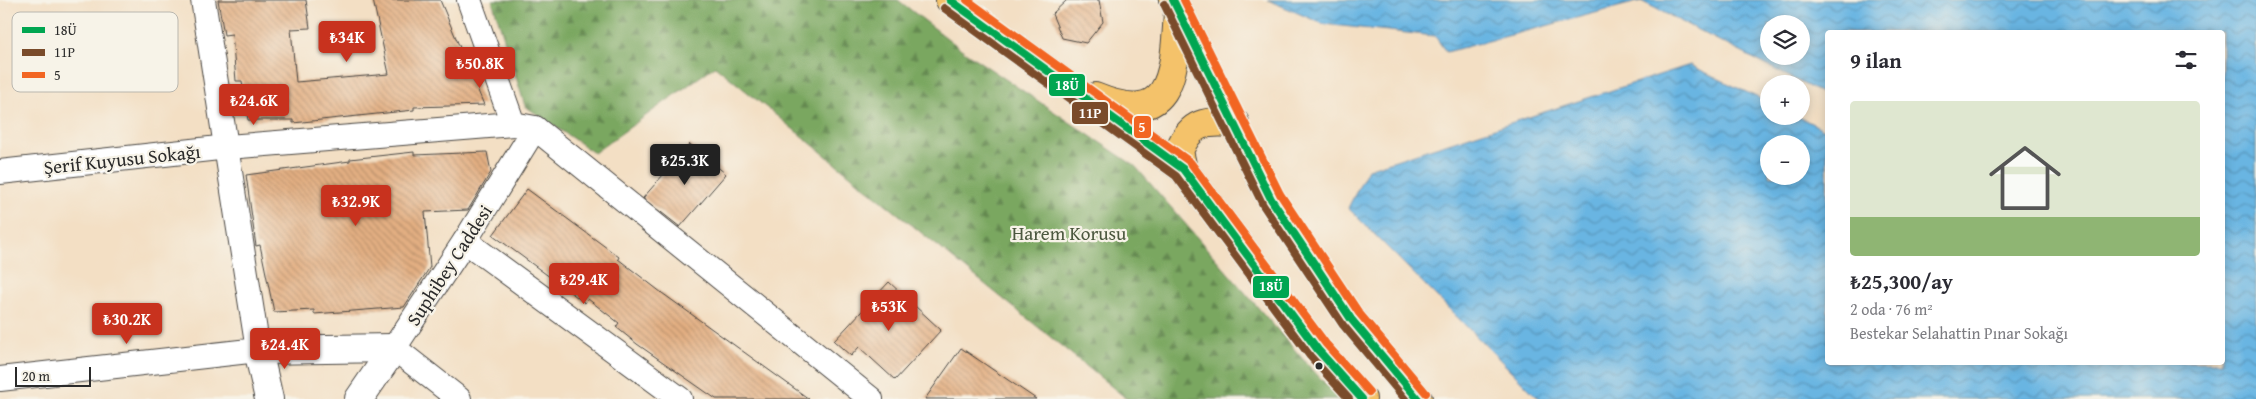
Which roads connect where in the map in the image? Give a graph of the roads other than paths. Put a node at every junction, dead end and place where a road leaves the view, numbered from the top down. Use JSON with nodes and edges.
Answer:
{"nodes":[{"id":1,"x":203,"y":0,"type":"edge"},
{"id":2,"x":469,"y":0,"type":"edge"},
{"id":3,"x":950,"y":0,"type":"edge"},
{"id":4,"x":1176,"y":6,"type":"edge"},
{"id":5,"x":1071,"y":87,"type":"junction"},
{"id":6,"x":1235,"y":123,"type":"junction"},
{"id":7,"x":524,"y":126,"type":"junction"},
{"id":8,"x":228,"y":147,"type":"junction"},
{"id":9,"x":1183,"y":169,"type":"junction"},
{"id":10,"x":0,"y":172,"type":"edge"},
{"id":11,"x":465,"y":241,"type":"junction"},
{"id":12,"x":394,"y":348,"type":"junction"},
{"id":13,"x":258,"y":350,"type":"junction"},
{"id":14,"x":0,"y":379,"type":"edge"},
{"id":15,"x":269,"y":399,"type":"edge"},
{"id":16,"x":359,"y":399,"type":"edge"},
{"id":17,"x":459,"y":399,"type":"edge"},
{"id":18,"x":680,"y":399,"type":"edge"},
{"id":19,"x":871,"y":399,"type":"edge"},
{"id":20,"x":1362,"y":399,"type":"edge"},
{"id":21,"x":1418,"y":399,"type":"edge"}],
"edges":[{"from":1,"to":8,"type":"street"},
{"from":2,"to":7,"type":"street"},
{"from":3,"to":5,"type":"main road"},
{"from":4,"to":5,"type":"main road"},
{"from":4,"to":6,"type":"main road"},
{"from":5,"to":9,"type":"main road"},
{"from":6,"to":9,"type":"main road"},
{"from":6,"to":21,"type":"main road"},
{"from":7,"to":8,"type":"street","name":"Şerif Kuyusu Sokağı"},
{"from":7,"to":11,"type":"street","name":"Suphibey Caddesi"},
{"from":7,"to":19,"type":"street"},
{"from":8,"to":10,"type":"street","name":"Şerif Kuyusu Sokağı"},
{"from":8,"to":13,"type":"street"},
{"from":9,"to":20,"type":"main road"},
{"from":11,"to":12,"type":"street","name":"Suphibey Caddesi"},
{"from":11,"to":18,"type":"street"},
{"from":12,"to":13,"type":"street"},
{"from":12,"to":16,"type":"street","name":"Suphibey Caddesi"},
{"from":12,"to":17,"type":"street"},
{"from":13,"to":14,"type":"street"},
{"from":13,"to":15,"type":"street"}]}
